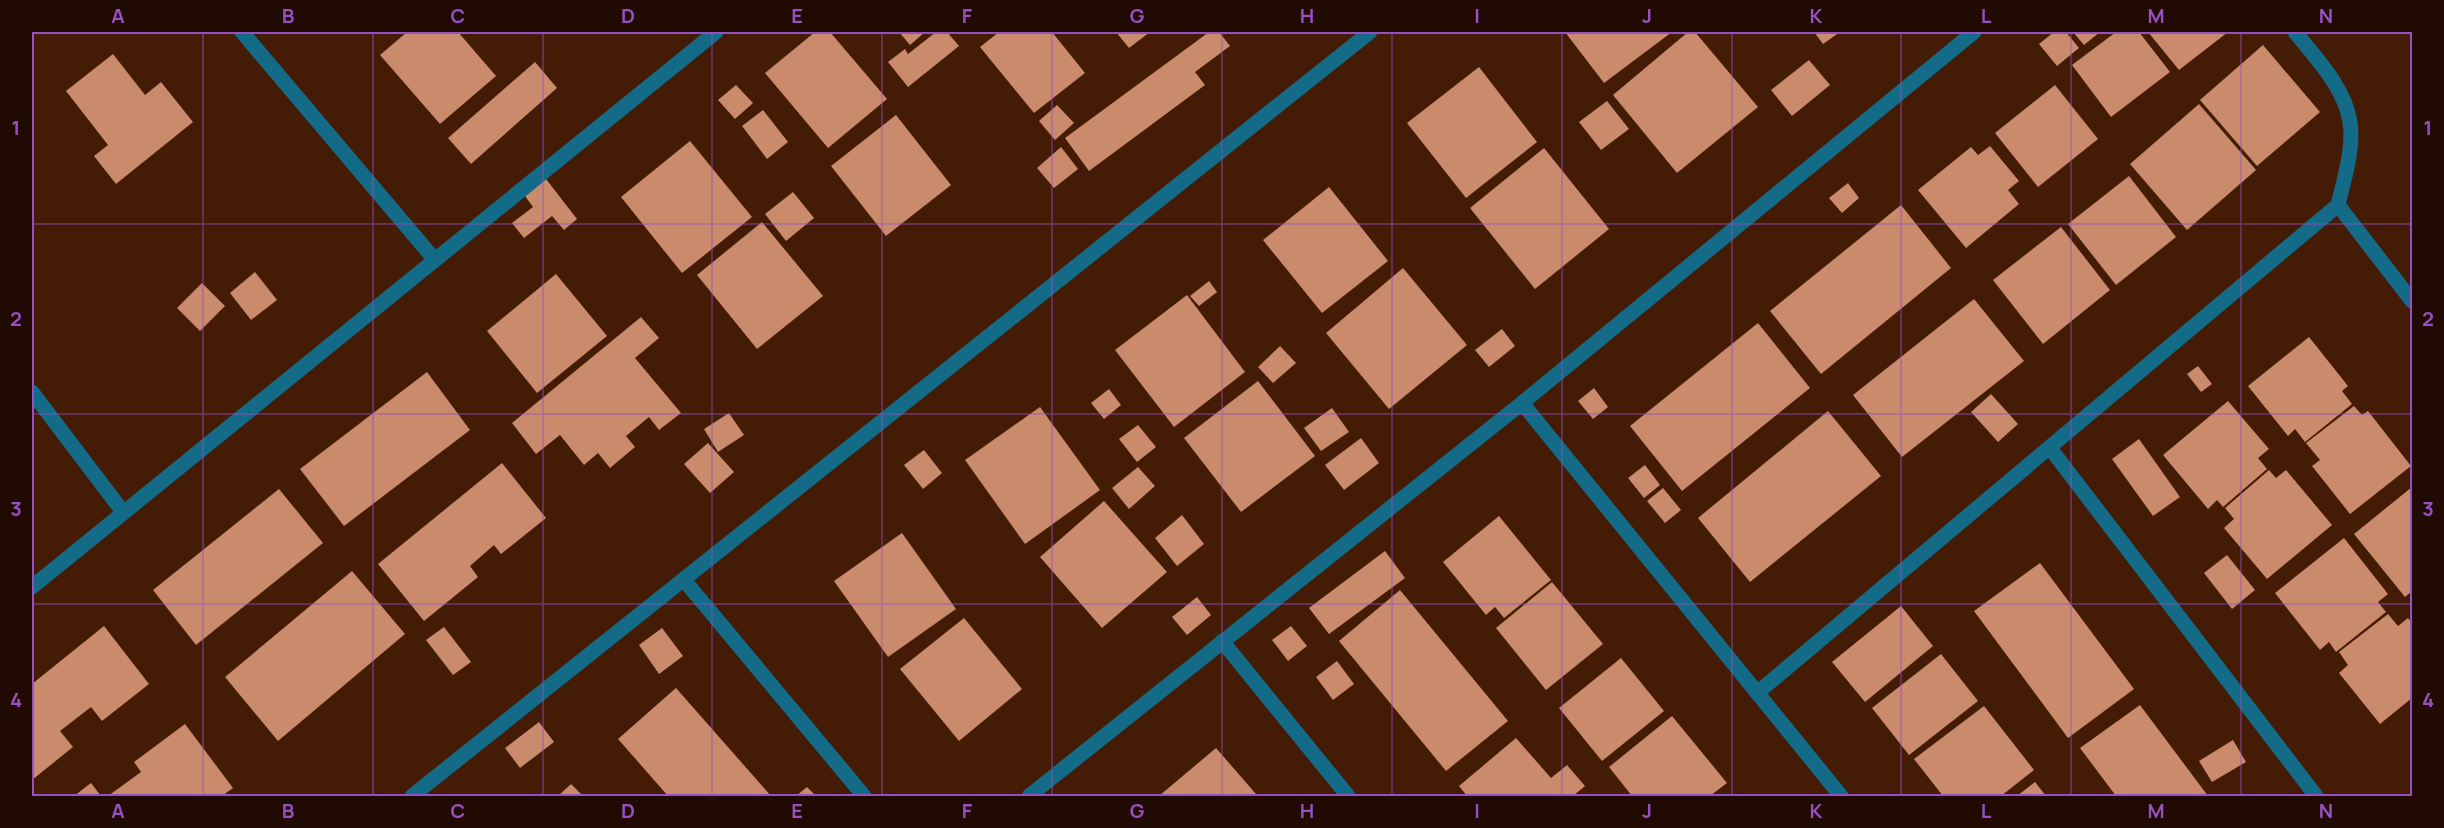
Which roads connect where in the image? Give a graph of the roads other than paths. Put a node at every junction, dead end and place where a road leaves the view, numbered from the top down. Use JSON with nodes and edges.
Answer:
{"nodes":[{"id":1,"x":242,"y":32,"type":"edge"},
{"id":2,"x":716,"y":32,"type":"edge"},
{"id":3,"x":1370,"y":32,"type":"edge"},
{"id":4,"x":1974,"y":32,"type":"edge"},
{"id":5,"x":2295,"y":32,"type":"edge"},
{"id":6,"x":2337,"y":205,"type":"junction"},
{"id":7,"x":435,"y":260,"type":"junction"},
{"id":8,"x":2412,"y":301,"type":"edge"},
{"id":9,"x":32,"y":392,"type":"edge"},
{"id":10,"x":1522,"y":402,"type":"junction"},
{"id":11,"x":2050,"y":448,"type":"junction"},
{"id":12,"x":123,"y":512,"type":"junction"},
{"id":13,"x":684,"y":580,"type":"junction"},
{"id":14,"x":32,"y":587,"type":"edge"},
{"id":15,"x":1222,"y":641,"type":"junction"},
{"id":16,"x":1757,"y":693,"type":"junction"},
{"id":17,"x":412,"y":796,"type":"edge"},
{"id":18,"x":864,"y":796,"type":"edge"},
{"id":19,"x":1029,"y":796,"type":"edge"},
{"id":20,"x":1348,"y":796,"type":"edge"},
{"id":21,"x":1841,"y":796,"type":"edge"},
{"id":22,"x":2316,"y":796,"type":"edge"}],
"edges":[{"from":1,"to":7,"type":"street"},
{"from":2,"to":7,"type":"street"},
{"from":3,"to":13,"type":"street"},
{"from":4,"to":10,"type":"street"},
{"from":5,"to":6,"type":"street"},
{"from":6,"to":8,"type":"street"},
{"from":6,"to":11,"type":"street"},
{"from":7,"to":12,"type":"street"},
{"from":9,"to":12,"type":"street"},
{"from":10,"to":15,"type":"street"},
{"from":10,"to":16,"type":"street"},
{"from":11,"to":16,"type":"street"},
{"from":11,"to":22,"type":"street"},
{"from":12,"to":14,"type":"street"},
{"from":13,"to":17,"type":"street"},
{"from":13,"to":18,"type":"street"},
{"from":15,"to":19,"type":"street"},
{"from":15,"to":20,"type":"street"},
{"from":16,"to":21,"type":"street"}]}
